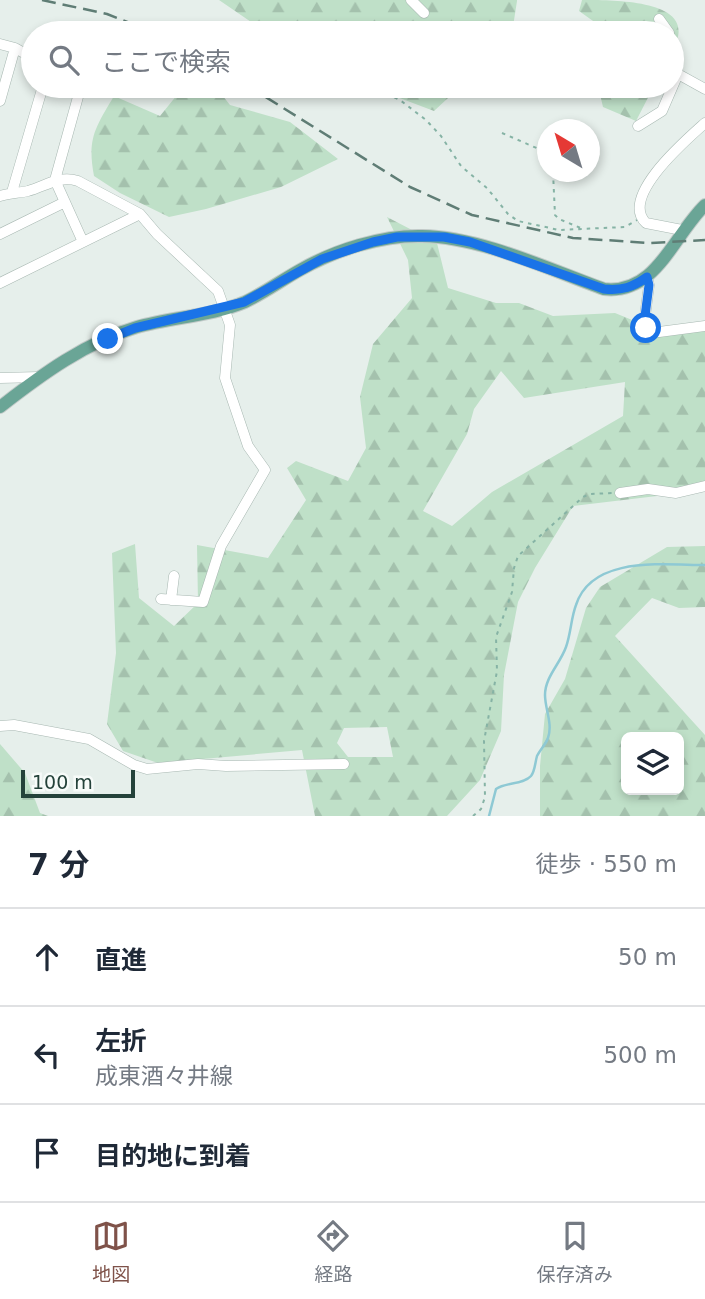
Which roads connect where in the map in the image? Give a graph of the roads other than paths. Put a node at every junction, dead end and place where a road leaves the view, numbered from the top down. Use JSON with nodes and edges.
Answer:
{"nodes":[{"id":1,"x":411,"y":0,"type":"edge"},
{"id":2,"x":424,"y":13,"type":"dead end"},
{"id":3,"x":0,"y":44,"type":"edge"},
{"id":4,"x":15,"y":48,"type":"junction"},
{"id":5,"x":21,"y":51,"type":"edge"},
{"id":6,"x":684,"y":77,"type":"edge"},
{"id":7,"x":705,"y":89,"type":"edge"},
{"id":8,"x":39,"y":98,"type":"edge"},
{"id":9,"x":77,"y":98,"type":"edge"},
{"id":10,"x":669,"y":98,"type":"edge"},
{"id":11,"x":0,"y":102,"type":"edge"},
{"id":12,"x":705,"y":123,"type":"edge"},
{"id":13,"x":638,"y":126,"type":"dead end"},
{"id":14,"x":55,"y":180,"type":"junction"},
{"id":15,"x":12,"y":192,"type":"junction"},
{"id":16,"x":0,"y":196,"type":"edge"},
{"id":17,"x":65,"y":202,"type":"junction"},
{"id":18,"x":705,"y":205,"type":"edge"},
{"id":19,"x":140,"y":214,"type":"junction"},
{"id":20,"x":682,"y":230,"type":"junction"},
{"id":21,"x":0,"y":234,"type":"edge"},
{"id":22,"x":83,"y":242,"type":"junction"},
{"id":23,"x":647,"y":277,"type":"junction"},
{"id":24,"x":0,"y":283,"type":"edge"},
{"id":25,"x":224,"y":308,"type":"junction"},
{"id":26,"x":705,"y":326,"type":"edge"},
{"id":27,"x":0,"y":377,"type":"edge"},
{"id":28,"x":39,"y":377,"type":"junction"},
{"id":29,"x":0,"y":407,"type":"edge"},
{"id":30,"x":705,"y":486,"type":"edge"},
{"id":31,"x":621,"y":493,"type":"road end"},
{"id":32,"x":174,"y":576,"type":"dead end"},
{"id":33,"x":0,"y":726,"type":"edge"},
{"id":34,"x":344,"y":764,"type":"dead end"}],
"edges":[{"from":1,"to":2,"type":"street"},
{"from":3,"to":4,"type":"street"},
{"from":4,"to":5,"type":"street"},
{"from":4,"to":11,"type":"street"},
{"from":6,"to":7,"type":"street"},
{"from":8,"to":15,"type":"street"},
{"from":9,"to":14,"type":"street"},
{"from":10,"to":13,"type":"street"},
{"from":12,"to":20,"type":"street"},
{"from":14,"to":15,"type":"street"},
{"from":14,"to":17,"type":"street"},
{"from":14,"to":19,"type":"street"},
{"from":15,"to":16,"type":"street"},
{"from":17,"to":21,"type":"street"},
{"from":17,"to":22,"type":"street"},
{"from":18,"to":20,"type":"main road"},
{"from":19,"to":22,"type":"street"},
{"from":19,"to":25,"type":"street"},
{"from":20,"to":23,"type":"main road"},
{"from":22,"to":24,"type":"street"},
{"from":23,"to":25,"type":"main road"},
{"from":23,"to":26,"type":"street"},
{"from":25,"to":28,"type":"main road"},
{"from":25,"to":32,"type":"street"},
{"from":27,"to":28,"type":"street"},
{"from":28,"to":29,"type":"main road"},
{"from":30,"to":31,"type":"street"},
{"from":33,"to":34,"type":"street"}]}
